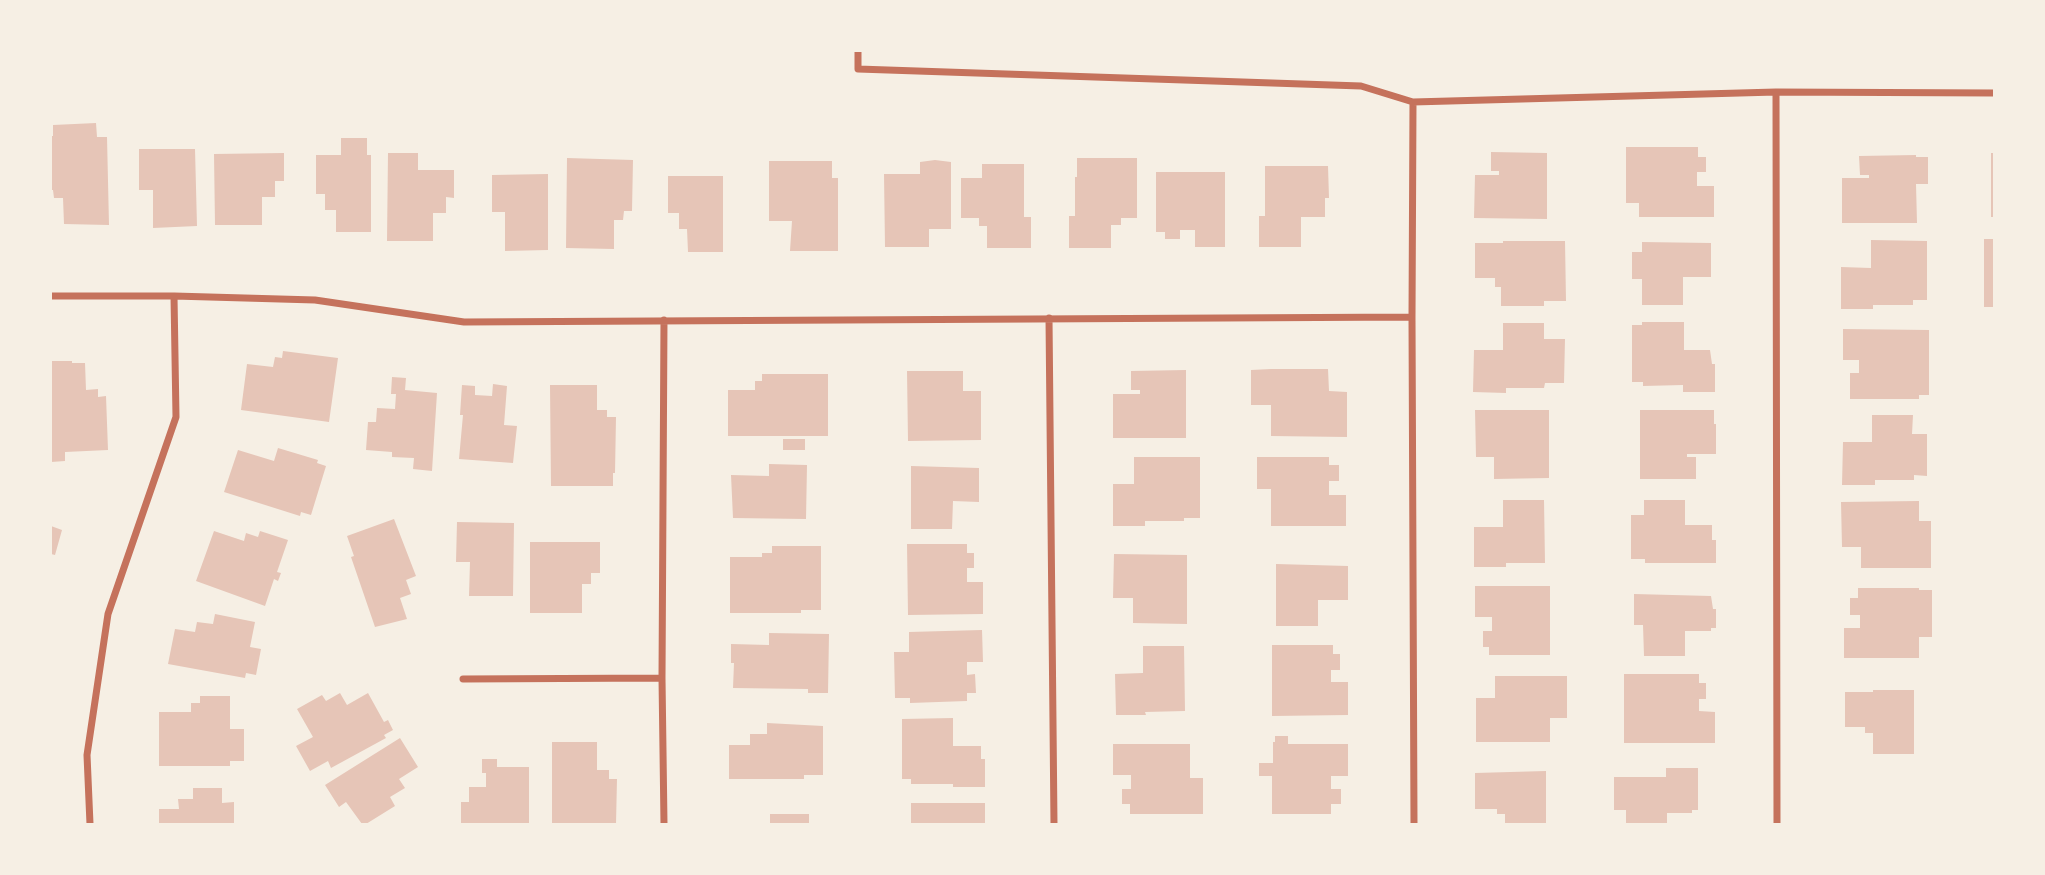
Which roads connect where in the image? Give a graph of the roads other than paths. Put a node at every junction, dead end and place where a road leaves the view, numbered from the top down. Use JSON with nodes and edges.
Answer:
{"nodes":[{"id":1,"x":858,"y":51,"type":"edge"},
{"id":2,"x":1776,"y":92,"type":"junction"},
{"id":3,"x":1994,"y":93,"type":"edge"},
{"id":4,"x":1413,"y":102,"type":"junction"},
{"id":5,"x":51,"y":296,"type":"edge"},
{"id":6,"x":174,"y":296,"type":"junction"},
{"id":7,"x":1412,"y":317,"type":"junction"},
{"id":8,"x":1049,"y":318,"type":"junction"},
{"id":9,"x":664,"y":320,"type":"junction"},
{"id":10,"x":662,"y":678,"type":"junction"},
{"id":11,"x":463,"y":679,"type":"dead end"},
{"id":12,"x":90,"y":824,"type":"edge"},
{"id":13,"x":664,"y":824,"type":"edge"},
{"id":14,"x":1054,"y":824,"type":"edge"},
{"id":15,"x":1414,"y":824,"type":"edge"},
{"id":16,"x":1777,"y":824,"type":"edge"}],
"edges":[{"from":1,"to":4,"type":"street"},
{"from":2,"to":3,"type":"street"},
{"from":2,"to":4,"type":"street"},
{"from":2,"to":16,"type":"street"},
{"from":4,"to":7,"type":"street"},
{"from":5,"to":6,"type":"street"},
{"from":6,"to":9,"type":"street"},
{"from":6,"to":12,"type":"street"},
{"from":7,"to":8,"type":"street"},
{"from":7,"to":15,"type":"street"},
{"from":8,"to":9,"type":"street"},
{"from":8,"to":14,"type":"street"},
{"from":9,"to":10,"type":"street"},
{"from":10,"to":11,"type":"street"},
{"from":10,"to":13,"type":"street"}]}
